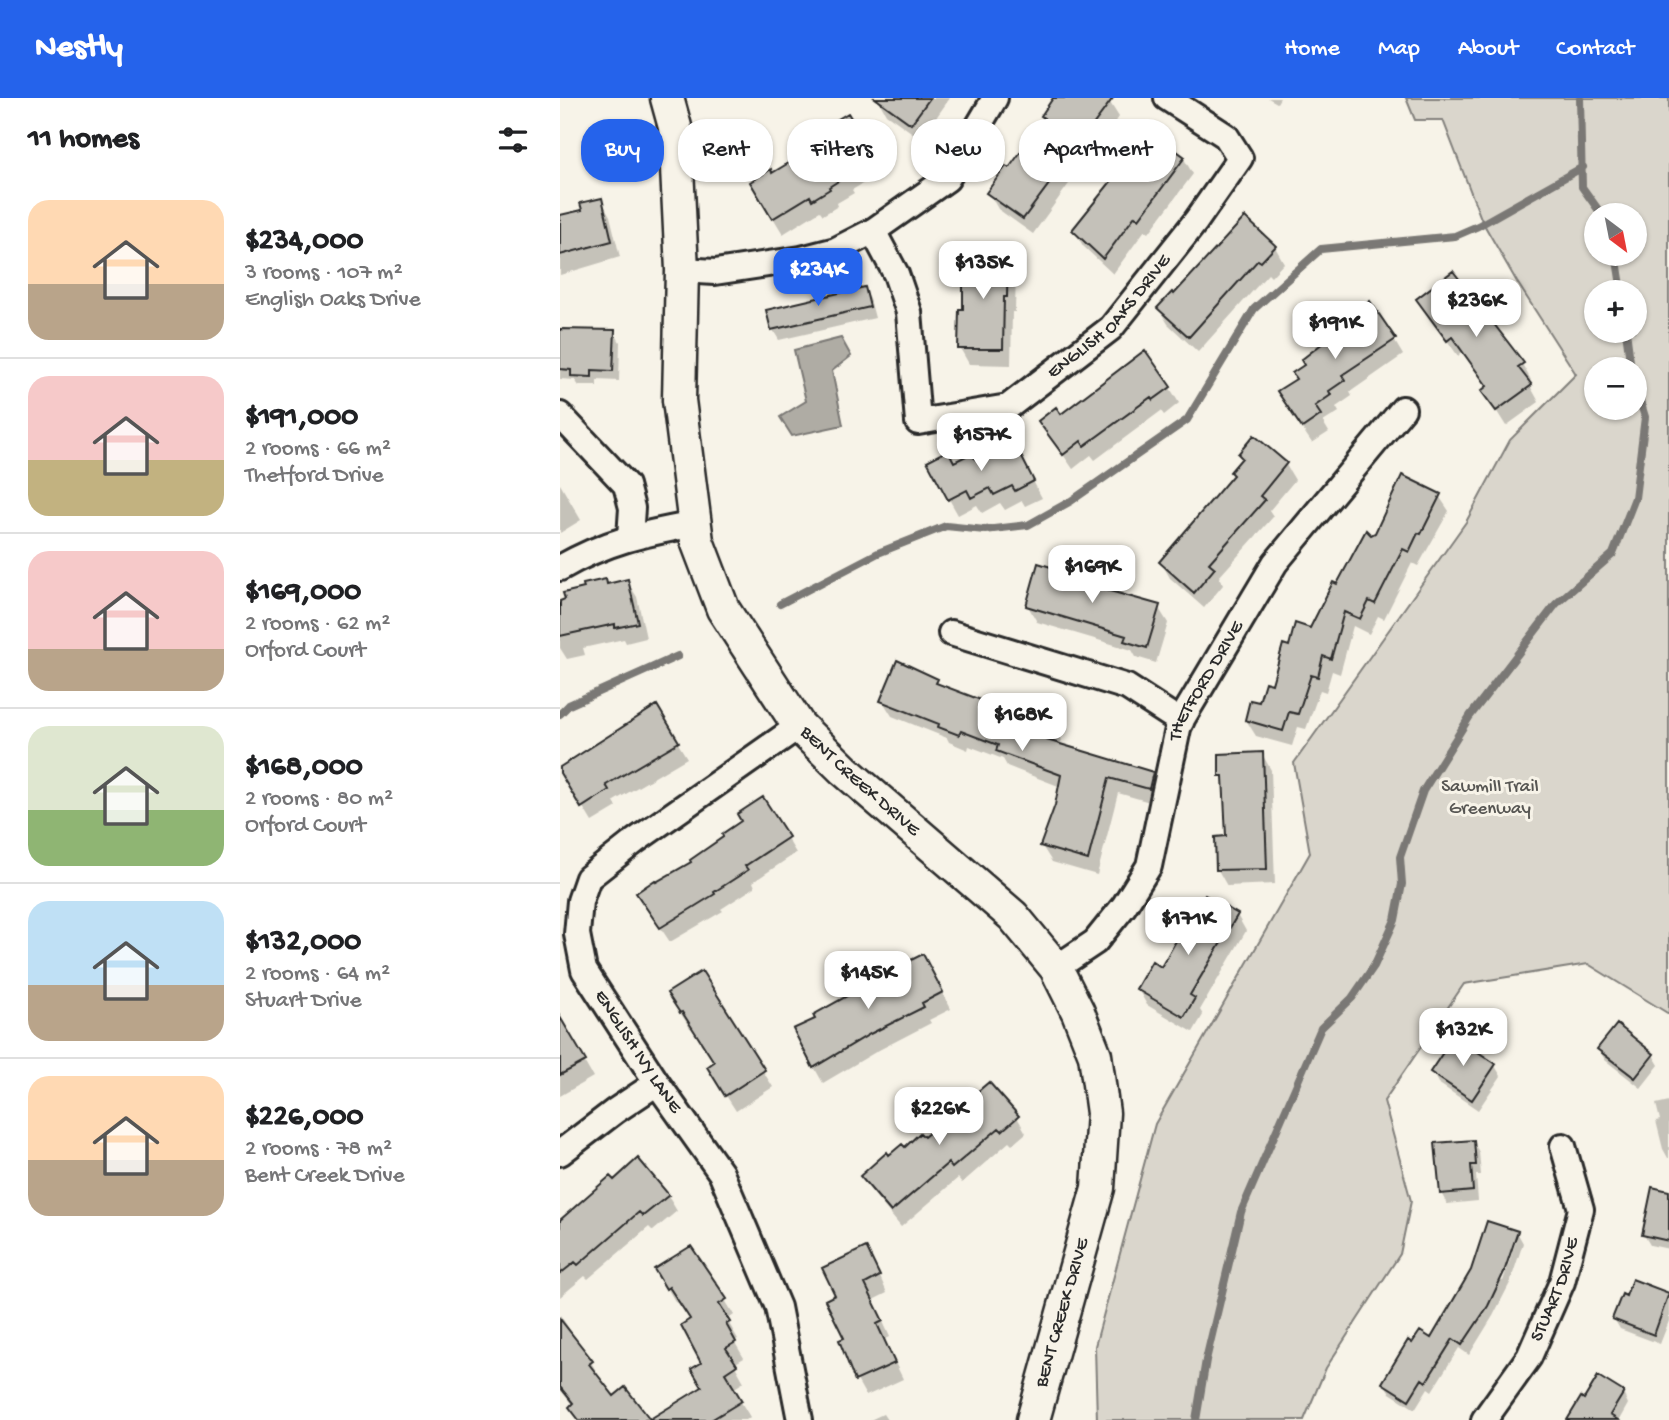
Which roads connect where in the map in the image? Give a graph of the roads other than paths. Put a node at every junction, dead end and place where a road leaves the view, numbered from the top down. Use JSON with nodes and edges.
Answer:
{"nodes":[{"id":1,"x":667,"y":98,"type":"edge"},
{"id":2,"x":995,"y":98,"type":"edge"},
{"id":3,"x":1167,"y":98,"type":"edge"},
{"id":4,"x":873,"y":231,"type":"junction"},
{"id":5,"x":681,"y":270,"type":"junction"},
{"id":6,"x":1403,"y":409,"type":"dead end"},
{"id":7,"x":560,"y":415,"type":"edge"},
{"id":8,"x":695,"y":524,"type":"junction"},
{"id":9,"x":630,"y":537,"type":"junction"},
{"id":10,"x":560,"y":568,"type":"edge"},
{"id":11,"x":951,"y":633,"type":"dead end"},
{"id":12,"x":1181,"y":722,"type":"junction"},
{"id":13,"x":799,"y":726,"type":"junction"},
{"id":14,"x":1056,"y":968,"type":"junction"},
{"id":15,"x":657,"y":1083,"type":"junction"},
{"id":16,"x":1563,"y":1146,"type":"dead end"},
{"id":17,"x":560,"y":1153,"type":"edge"},
{"id":18,"x":800,"y":1420,"type":"edge"},
{"id":19,"x":1033,"y":1420,"type":"edge"},
{"id":20,"x":1484,"y":1420,"type":"edge"}],
"edges":[{"from":1,"to":5,"type":"street","name":"BENT CREEK DRIVE"},
{"from":2,"to":4,"type":"street"},
{"from":3,"to":4,"type":"street","name":"ENGLISH OAKS DRIVE"},
{"from":4,"to":5,"type":"street"},
{"from":5,"to":8,"type":"street","name":"BENT CREEK DRIVE"},
{"from":6,"to":12,"type":"street","name":"THETFORD DRIVE"},
{"from":7,"to":9,"type":"street"},
{"from":8,"to":9,"type":"street"},
{"from":8,"to":13,"type":"street","name":"BENT CREEK DRIVE"},
{"from":9,"to":10,"type":"street"},
{"from":11,"to":12,"type":"street"},
{"from":12,"to":14,"type":"street","name":"THETFORD DRIVE"},
{"from":13,"to":14,"type":"street","name":"BENT CREEK DRIVE"},
{"from":13,"to":15,"type":"street","name":"ENGLISH IVY LANE"},
{"from":14,"to":19,"type":"street","name":"BENT CREEK DRIVE"},
{"from":15,"to":17,"type":"street"},
{"from":15,"to":18,"type":"street","name":"ENGLISH IVY LANE"},
{"from":16,"to":20,"type":"street","name":"STUART DRIVE"}]}
